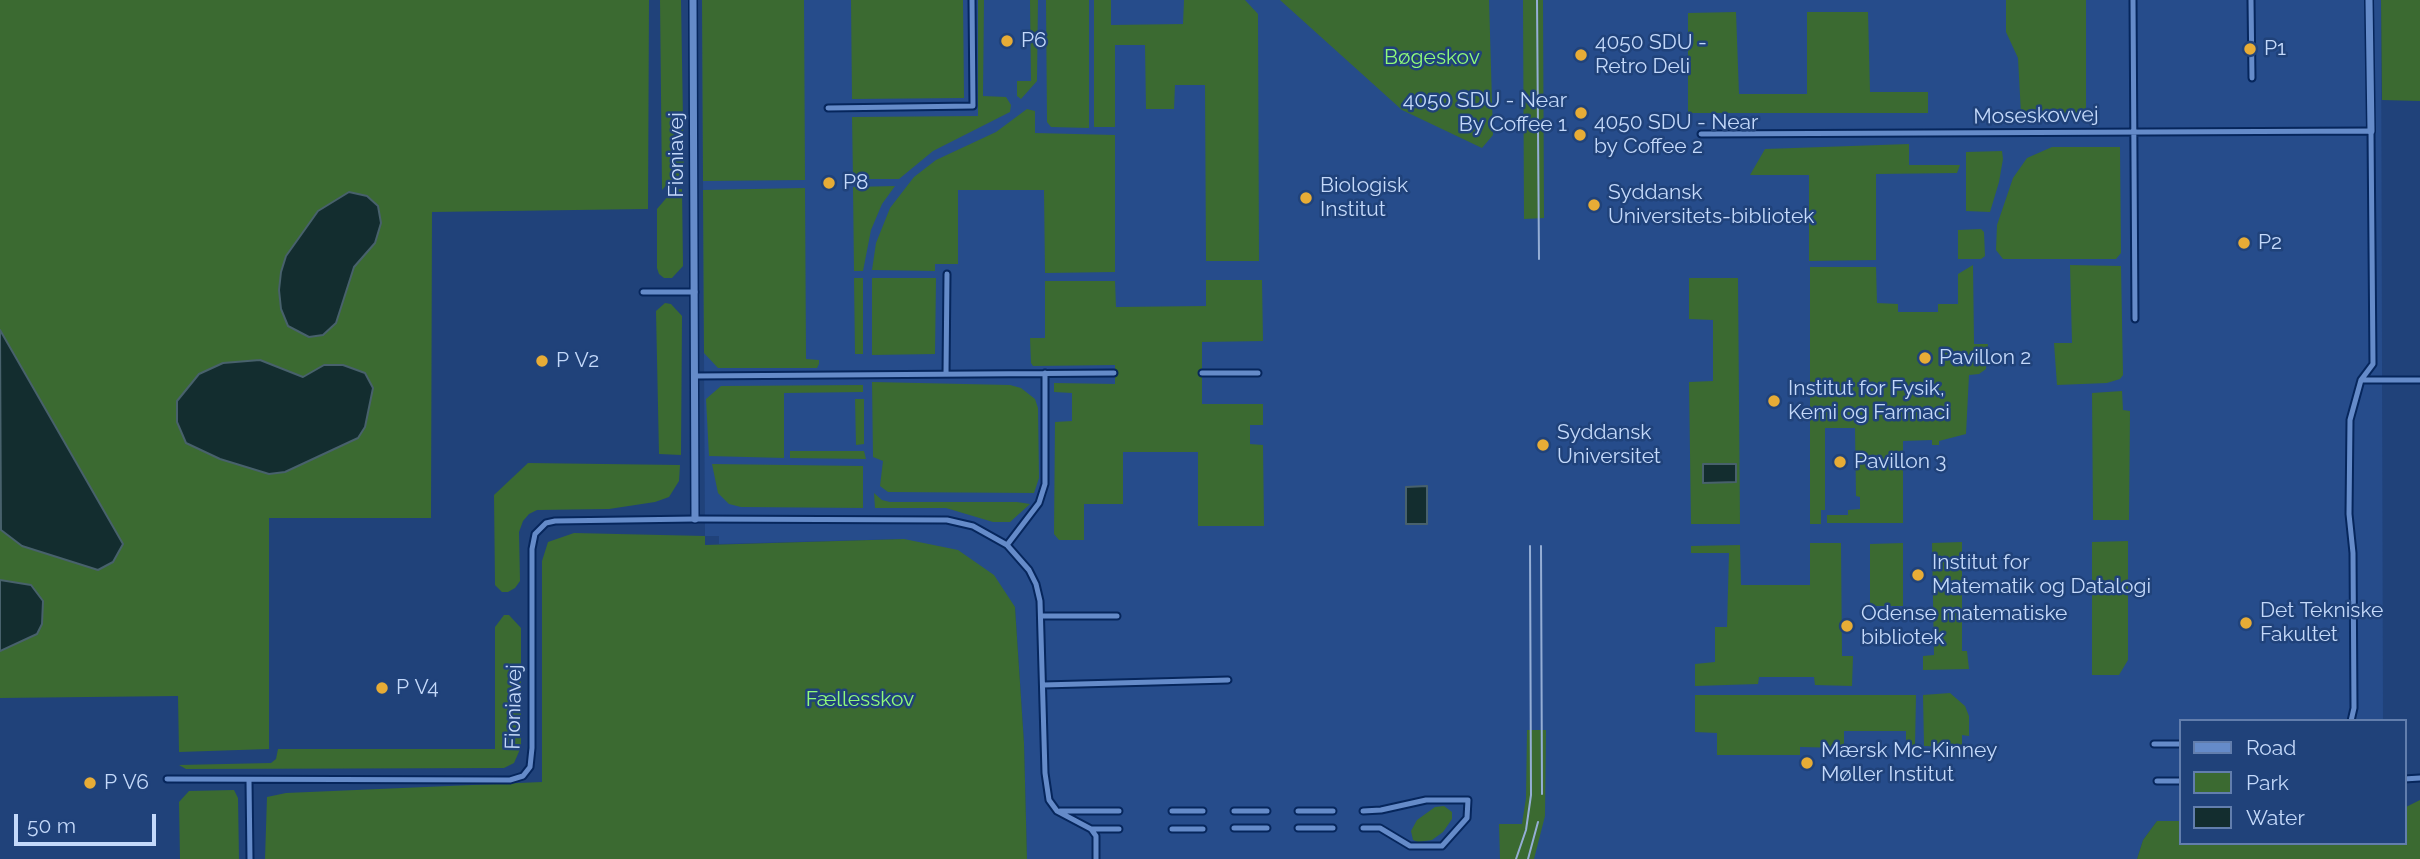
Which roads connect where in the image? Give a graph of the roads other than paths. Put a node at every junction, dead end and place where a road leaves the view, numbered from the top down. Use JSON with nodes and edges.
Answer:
{"nodes":[{"id":1,"x":693,"y":0,"type":"edge"},
{"id":2,"x":972,"y":0,"type":"edge"},
{"id":3,"x":2133,"y":0,"type":"edge"},
{"id":4,"x":2251,"y":0,"type":"edge"},
{"id":5,"x":2370,"y":0,"type":"edge"},
{"id":6,"x":2252,"y":78,"type":"dead end"},
{"id":7,"x":828,"y":108,"type":"dead end"},
{"id":8,"x":2371,"y":131,"type":"junction"},
{"id":9,"x":2134,"y":132,"type":"junction"},
{"id":10,"x":1701,"y":134,"type":"dead end"},
{"id":11,"x":947,"y":274,"type":"dead end"},
{"id":12,"x":643,"y":292,"type":"dead end"},
{"id":13,"x":695,"y":292,"type":"junction"},
{"id":14,"x":2135,"y":319,"type":"dead end"},
{"id":15,"x":1045,"y":373,"type":"junction"},
{"id":16,"x":1114,"y":373,"type":"dead end"},
{"id":17,"x":1202,"y":373,"type":"dead end"},
{"id":18,"x":1258,"y":373,"type":"dead end"},
{"id":19,"x":946,"y":374,"type":"junction"},
{"id":20,"x":695,"y":376,"type":"junction"},
{"id":21,"x":2361,"y":380,"type":"junction"},
{"id":22,"x":2420,"y":380,"type":"edge"},
{"id":23,"x":695,"y":519,"type":"junction"},
{"id":24,"x":1007,"y":545,"type":"junction"},
{"id":25,"x":1041,"y":616,"type":"junction"},
{"id":26,"x":1117,"y":616,"type":"dead end"},
{"id":27,"x":1228,"y":680,"type":"dead end"},
{"id":28,"x":1042,"y":685,"type":"junction"},
{"id":29,"x":2351,"y":719,"type":"edge"},
{"id":30,"x":2154,"y":744,"type":"dead end"},
{"id":31,"x":2178,"y":744,"type":"edge"},
{"id":32,"x":167,"y":779,"type":"dead end"},
{"id":33,"x":249,"y":781,"type":"junction"},
{"id":34,"x":2157,"y":781,"type":"dead end"},
{"id":35,"x":2178,"y":781,"type":"edge"},
{"id":36,"x":1057,"y":811,"type":"junction"},
{"id":37,"x":1119,"y":811,"type":"dead end"},
{"id":38,"x":1172,"y":811,"type":"dead end"},
{"id":39,"x":1203,"y":811,"type":"dead end"},
{"id":40,"x":1234,"y":811,"type":"dead end"},
{"id":41,"x":1267,"y":811,"type":"dead end"},
{"id":42,"x":1298,"y":811,"type":"dead end"},
{"id":43,"x":1333,"y":811,"type":"dead end"},
{"id":44,"x":1363,"y":811,"type":"dead end"},
{"id":45,"x":1234,"y":828,"type":"dead end"},
{"id":46,"x":1267,"y":828,"type":"dead end"},
{"id":47,"x":1298,"y":828,"type":"dead end"},
{"id":48,"x":1333,"y":828,"type":"dead end"},
{"id":49,"x":1363,"y":828,"type":"dead end"},
{"id":50,"x":1091,"y":829,"type":"junction"},
{"id":51,"x":1119,"y":829,"type":"dead end"},
{"id":52,"x":1172,"y":829,"type":"dead end"},
{"id":53,"x":1203,"y":829,"type":"dead end"},
{"id":54,"x":250,"y":859,"type":"edge"},
{"id":55,"x":1096,"y":859,"type":"edge"}],
"edges":[{"from":1,"to":13,"type":"street","name":"Fioniavej"},
{"from":2,"to":7,"type":"lane"},
{"from":3,"to":9,"type":"lane"},
{"from":4,"to":6,"type":"lane"},
{"from":5,"to":8,"type":"street"},
{"from":8,"to":9,"type":"lane","name":"Moseskovvej"},
{"from":8,"to":21,"type":"lane"},
{"from":9,"to":10,"type":"lane","name":"Moseskovvej"},
{"from":9,"to":14,"type":"lane"},
{"from":11,"to":19,"type":"lane"},
{"from":12,"to":13,"type":"lane"},
{"from":13,"to":20,"type":"street","name":"Fioniavej"},
{"from":15,"to":16,"type":"lane"},
{"from":15,"to":19,"type":"lane"},
{"from":15,"to":24,"type":"lane"},
{"from":17,"to":18,"type":"lane"},
{"from":19,"to":20,"type":"lane"},
{"from":20,"to":23,"type":"street","name":"Fioniavej"},
{"from":21,"to":22,"type":"lane"},
{"from":21,"to":29,"type":"lane"},
{"from":23,"to":24,"type":"lane","name":"Fioniavej"},
{"from":23,"to":33,"type":"lane","name":"Fioniavej"},
{"from":24,"to":25,"type":"lane","name":"Fioniavej"},
{"from":25,"to":26,"type":"lane"},
{"from":25,"to":28,"type":"lane","name":"Fioniavej"},
{"from":27,"to":28,"type":"lane"},
{"from":28,"to":36,"type":"lane","name":"Fioniavej"},
{"from":30,"to":31,"type":"lane"},
{"from":32,"to":33,"type":"lane"},
{"from":33,"to":54,"type":"lane"},
{"from":34,"to":35,"type":"lane"},
{"from":36,"to":37,"type":"lane"},
{"from":36,"to":50,"type":"lane"},
{"from":38,"to":39,"type":"lane"},
{"from":40,"to":41,"type":"lane"},
{"from":42,"to":43,"type":"lane"},
{"from":44,"to":49,"type":"lane"},
{"from":45,"to":46,"type":"lane"},
{"from":47,"to":48,"type":"lane"},
{"from":50,"to":51,"type":"lane"},
{"from":50,"to":55,"type":"lane"},
{"from":52,"to":53,"type":"lane"}]}
